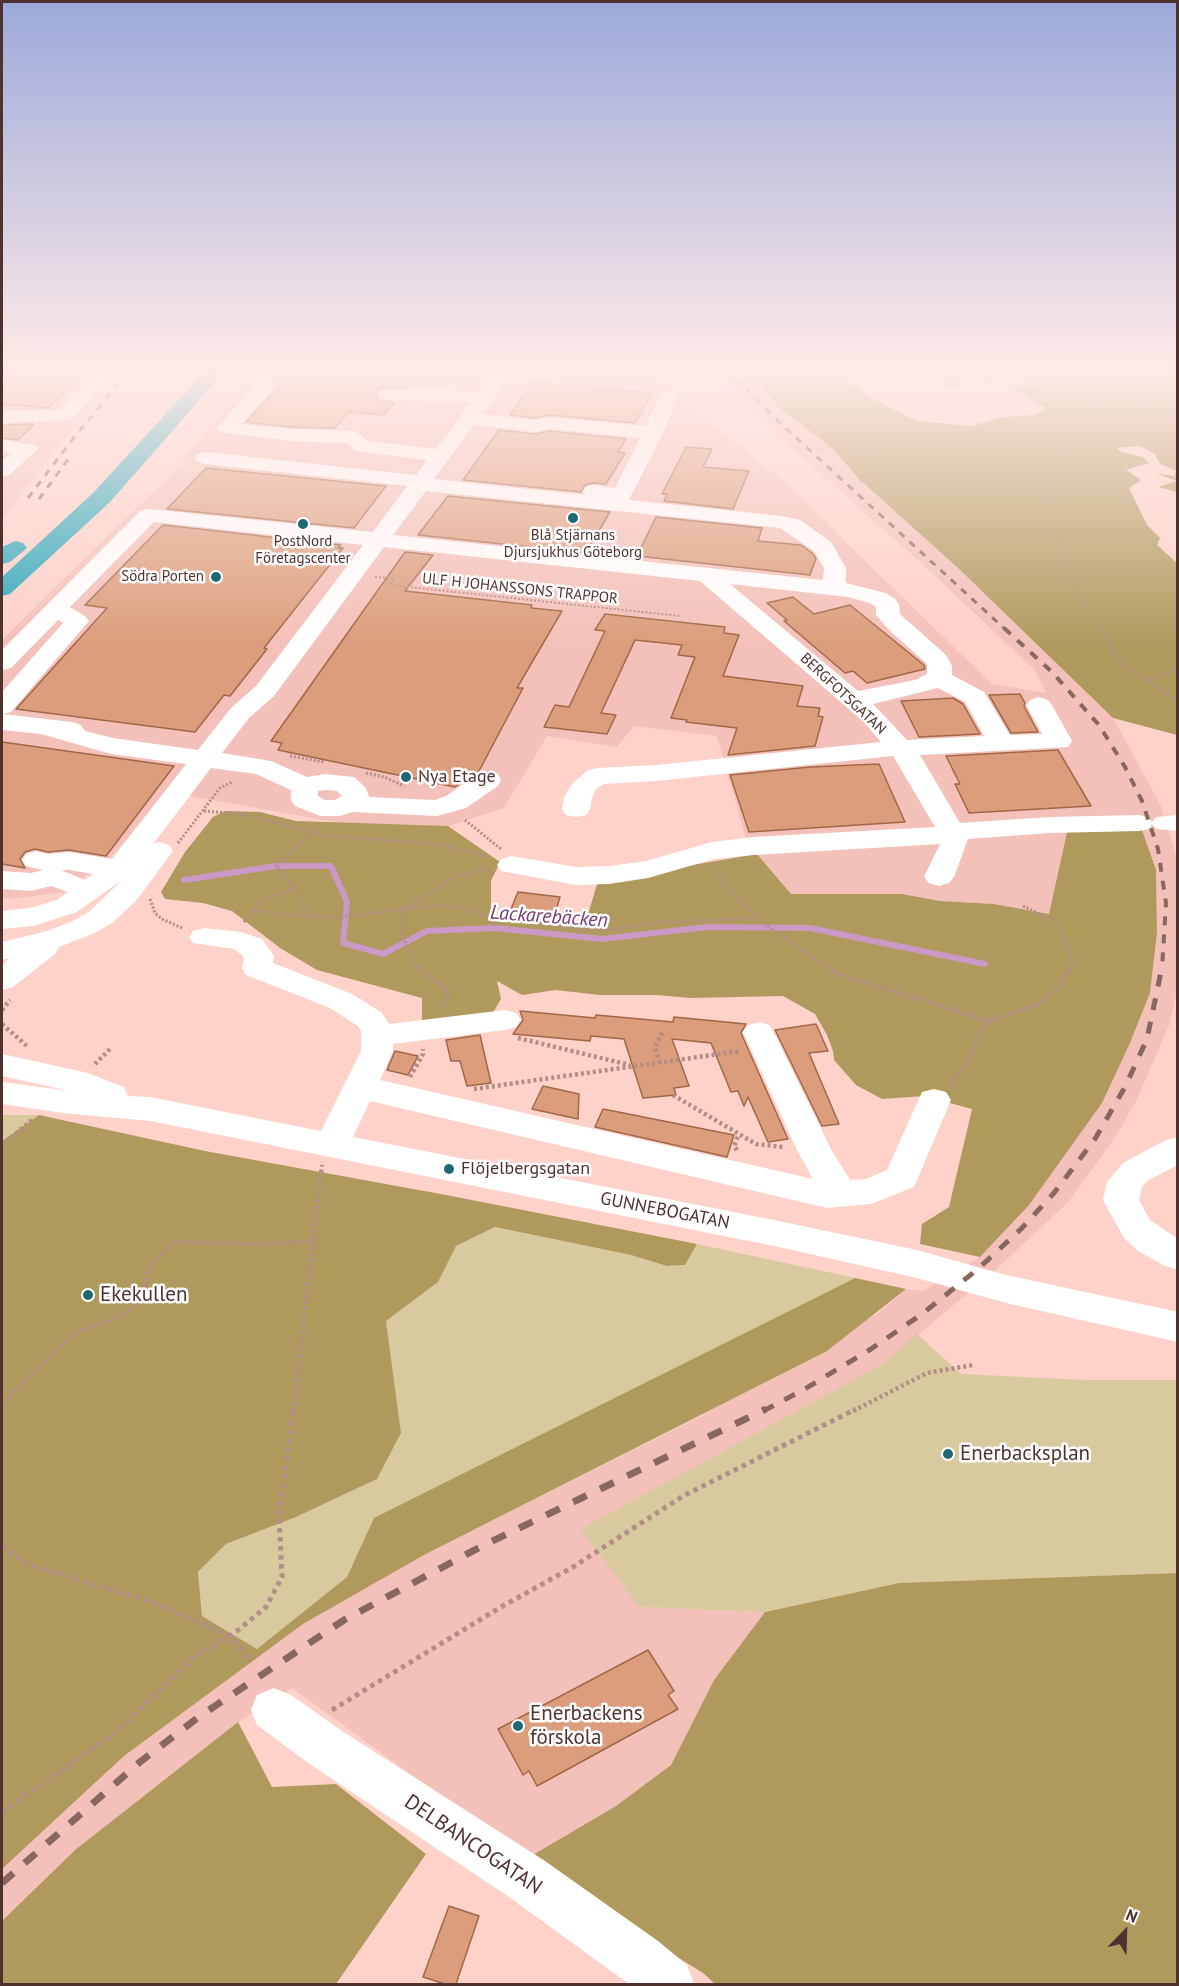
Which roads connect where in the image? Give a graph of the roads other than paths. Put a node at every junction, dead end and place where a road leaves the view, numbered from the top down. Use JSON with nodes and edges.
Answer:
{"nodes":[{"id":1,"x":134,"y":462,"type":"edge"},
{"id":2,"x":241,"y":462,"type":"edge"},
{"id":3,"x":439,"y":462,"type":"edge"},
{"id":4,"x":639,"y":462,"type":"edge"},
{"id":5,"x":425,"y":480,"type":"junction"},
{"id":6,"x":378,"y":539,"type":"junction"},
{"id":7,"x":711,"y":574,"type":"junction"},
{"id":8,"x":834,"y":588,"type":"junction"},
{"id":9,"x":2,"y":590,"type":"edge"},
{"id":10,"x":56,"y":609,"type":"junction"},
{"id":11,"x":2,"y":663,"type":"edge"},
{"id":12,"x":939,"y":678,"type":"junction"},
{"id":13,"x":853,"y":700,"type":"junction"},
{"id":14,"x":1039,"y":705,"type":"dead end"},
{"id":15,"x":2,"y":707,"type":"edge"},
{"id":16,"x":2,"y":722,"type":"edge"},
{"id":17,"x":1001,"y":743,"type":"junction"},
{"id":18,"x":899,"y":748,"type":"junction"},
{"id":19,"x":218,"y":752,"type":"junction"},
{"id":20,"x":488,"y":780,"type":"dead end"},
{"id":21,"x":576,"y":809,"type":"dead end"},
{"id":22,"x":1161,"y":823,"type":"edge"},
{"id":23,"x":955,"y":832,"type":"junction"},
{"id":24,"x":511,"y":865,"type":"road end"},
{"id":25,"x":46,"y":867,"type":"junction"},
{"id":26,"x":939,"y":877,"type":"dead end"},
{"id":27,"x":2,"y":880,"type":"edge"},
{"id":28,"x":137,"y":880,"type":"junction"},
{"id":29,"x":81,"y":897,"type":"junction"},
{"id":30,"x":2,"y":920,"type":"edge"},
{"id":31,"x":217,"y":937,"type":"road end"},
{"id":32,"x":57,"y":938,"type":"junction"},
{"id":33,"x":2,"y":940,"type":"edge"},
{"id":34,"x":2,"y":951,"type":"edge"},
{"id":35,"x":2,"y":980,"type":"edge"},
{"id":36,"x":499,"y":1021,"type":"road end"},
{"id":37,"x":377,"y":1036,"type":"junction"},
{"id":38,"x":763,"y":1040,"type":"road end"},
{"id":39,"x":2,"y":1065,"type":"edge"},
{"id":40,"x":392,"y":1082,"type":"junction"},
{"id":41,"x":2,"y":1093,"type":"edge"},
{"id":42,"x":934,"y":1100,"type":"road end"},
{"id":43,"x":150,"y":1109,"type":"junction"},
{"id":44,"x":332,"y":1145,"type":"junction"},
{"id":45,"x":1178,"y":1149,"type":"edge"},
{"id":46,"x":840,"y":1194,"type":"junction"},
{"id":47,"x":1178,"y":1256,"type":"edge"},
{"id":48,"x":1178,"y":1327,"type":"edge"},
{"id":49,"x":288,"y":1720,"type":"road end"},
{"id":50,"x":668,"y":1984,"type":"edge"}],
"edges":[{"from":1,"to":9,"type":"highway"},
{"from":2,"to":5,"type":"street"},
{"from":3,"to":5,"type":"street"},
{"from":4,"to":5,"type":"street"},
{"from":5,"to":6,"type":"street"},
{"from":5,"to":8,"type":"street"},
{"from":6,"to":7,"type":"street"},
{"from":6,"to":10,"type":"street"},
{"from":6,"to":19,"type":"street"},
{"from":7,"to":8,"type":"street"},
{"from":7,"to":13,"type":"street","name":"BERGFOTSGATAN"},
{"from":8,"to":12,"type":"street"},
{"from":10,"to":11,"type":"street"},
{"from":10,"to":15,"type":"street"},
{"from":12,"to":13,"type":"street"},
{"from":12,"to":17,"type":"street"},
{"from":13,"to":18,"type":"street","name":"BERGFOTSGATAN"},
{"from":14,"to":17,"type":"street"},
{"from":16,"to":19,"type":"street"},
{"from":17,"to":18,"type":"street"},
{"from":18,"to":21,"type":"street"},
{"from":18,"to":23,"type":"street","name":"BERGFOTSGATAN"},
{"from":19,"to":20,"type":"street"},
{"from":19,"to":28,"type":"street"},
{"from":22,"to":23,"type":"street"},
{"from":23,"to":24,"type":"street"},
{"from":23,"to":26,"type":"street"},
{"from":25,"to":27,"type":"street"},
{"from":25,"to":28,"type":"street"},
{"from":25,"to":29,"type":"street"},
{"from":28,"to":29,"type":"street"},
{"from":28,"to":32,"type":"street"},
{"from":28,"to":33,"type":"street"},
{"from":29,"to":30,"type":"street"},
{"from":31,"to":37,"type":"street"},
{"from":32,"to":34,"type":"street"},
{"from":32,"to":35,"type":"street"},
{"from":36,"to":37,"type":"street"},
{"from":37,"to":40,"type":"street"},
{"from":38,"to":46,"type":"street"},
{"from":39,"to":43,"type":"street","name":"GUNNEBOGATAN"},
{"from":40,"to":44,"type":"street"},
{"from":40,"to":46,"type":"street"},
{"from":41,"to":43,"type":"street","name":"GUNNEBOGATAN"},
{"from":42,"to":46,"type":"street"},
{"from":43,"to":44,"type":"street","name":"GUNNEBOGATAN"},
{"from":44,"to":48,"type":"street","name":"GUNNEBOGATAN"},
{"from":45,"to":47,"type":"street"},
{"from":49,"to":50,"type":"street","name":"DELBANCOGATAN"}]}
